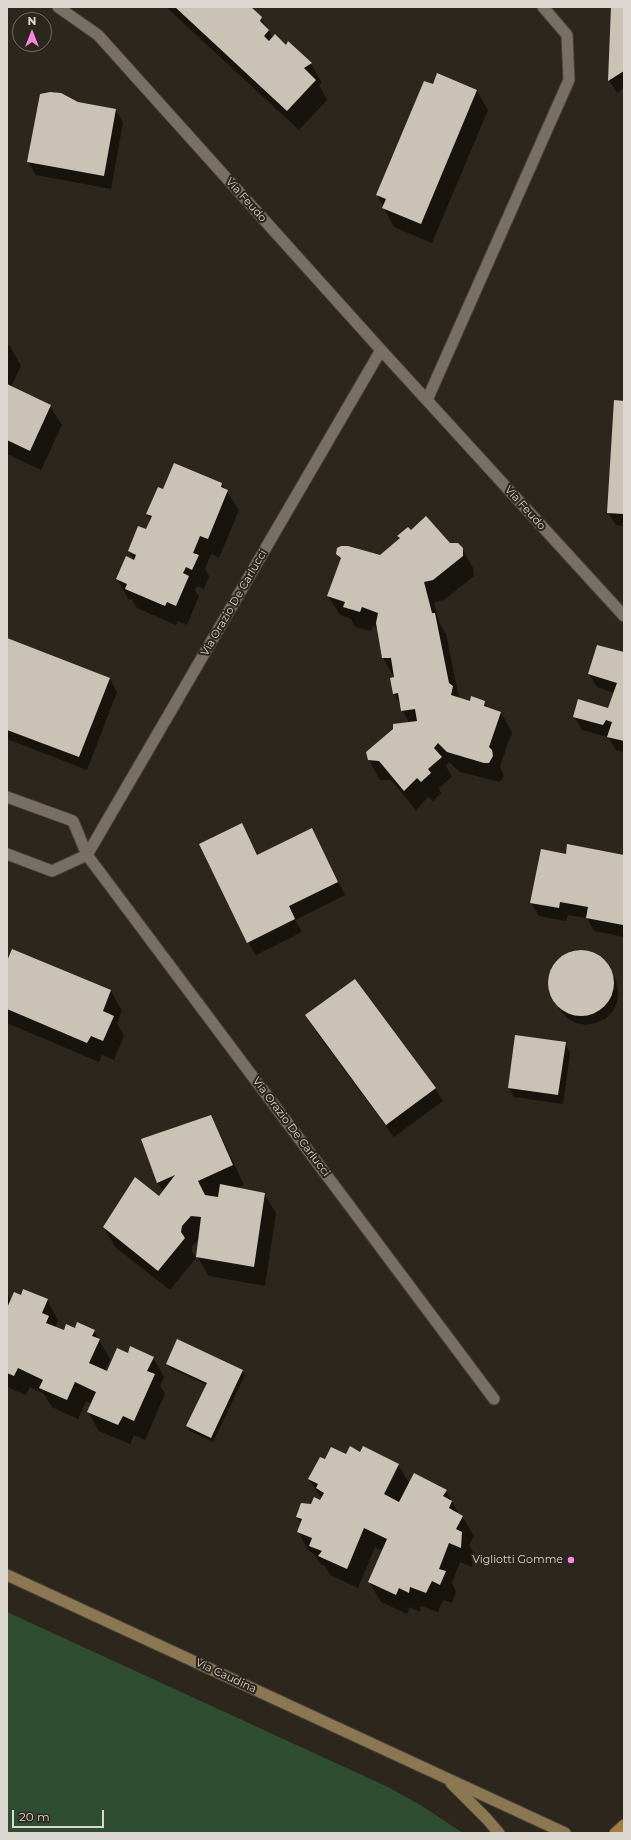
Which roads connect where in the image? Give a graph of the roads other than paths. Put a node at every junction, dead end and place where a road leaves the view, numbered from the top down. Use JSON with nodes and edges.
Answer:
{"nodes":[{"id":1,"x":58,"y":7,"type":"edge"},
{"id":2,"x":542,"y":7,"type":"edge"},
{"id":3,"x":381,"y":350,"type":"junction"},
{"id":4,"x":427,"y":400,"type":"junction"},
{"id":5,"x":624,"y":616,"type":"edge"},
{"id":6,"x":7,"y":797,"type":"edge"},
{"id":7,"x":7,"y":854,"type":"edge"},
{"id":8,"x":88,"y":855,"type":"junction"},
{"id":9,"x":494,"y":1399,"type":"dead end"},
{"id":10,"x":7,"y":1575,"type":"edge"},
{"id":11,"x":445,"y":1777,"type":"junction"},
{"id":12,"x":624,"y":1825,"type":"edge"},
{"id":13,"x":500,"y":1833,"type":"edge"},
{"id":14,"x":565,"y":1833,"type":"edge"},
{"id":15,"x":615,"y":1833,"type":"edge"}],
"edges":[{"from":1,"to":3,"type":"street","name":"Via Feudo"},
{"from":2,"to":4,"type":"street"},
{"from":3,"to":4,"type":"street","name":"Via Feudo"},
{"from":3,"to":8,"type":"street","name":"Via Orazio De Carlucci"},
{"from":4,"to":5,"type":"street","name":"Via Feudo"},
{"from":6,"to":8,"type":"street","name":"Via Orazio De Carlucci"},
{"from":7,"to":8,"type":"street"},
{"from":8,"to":9,"type":"street","name":"Via Orazio De Carlucci"},
{"from":10,"to":11,"type":"main road","name":"Via Caudina"},
{"from":11,"to":13,"type":"main road","name":"Via Caudina"},
{"from":11,"to":14,"type":"main road","name":"Via Caudina"},
{"from":12,"to":15,"type":"main road"}]}
